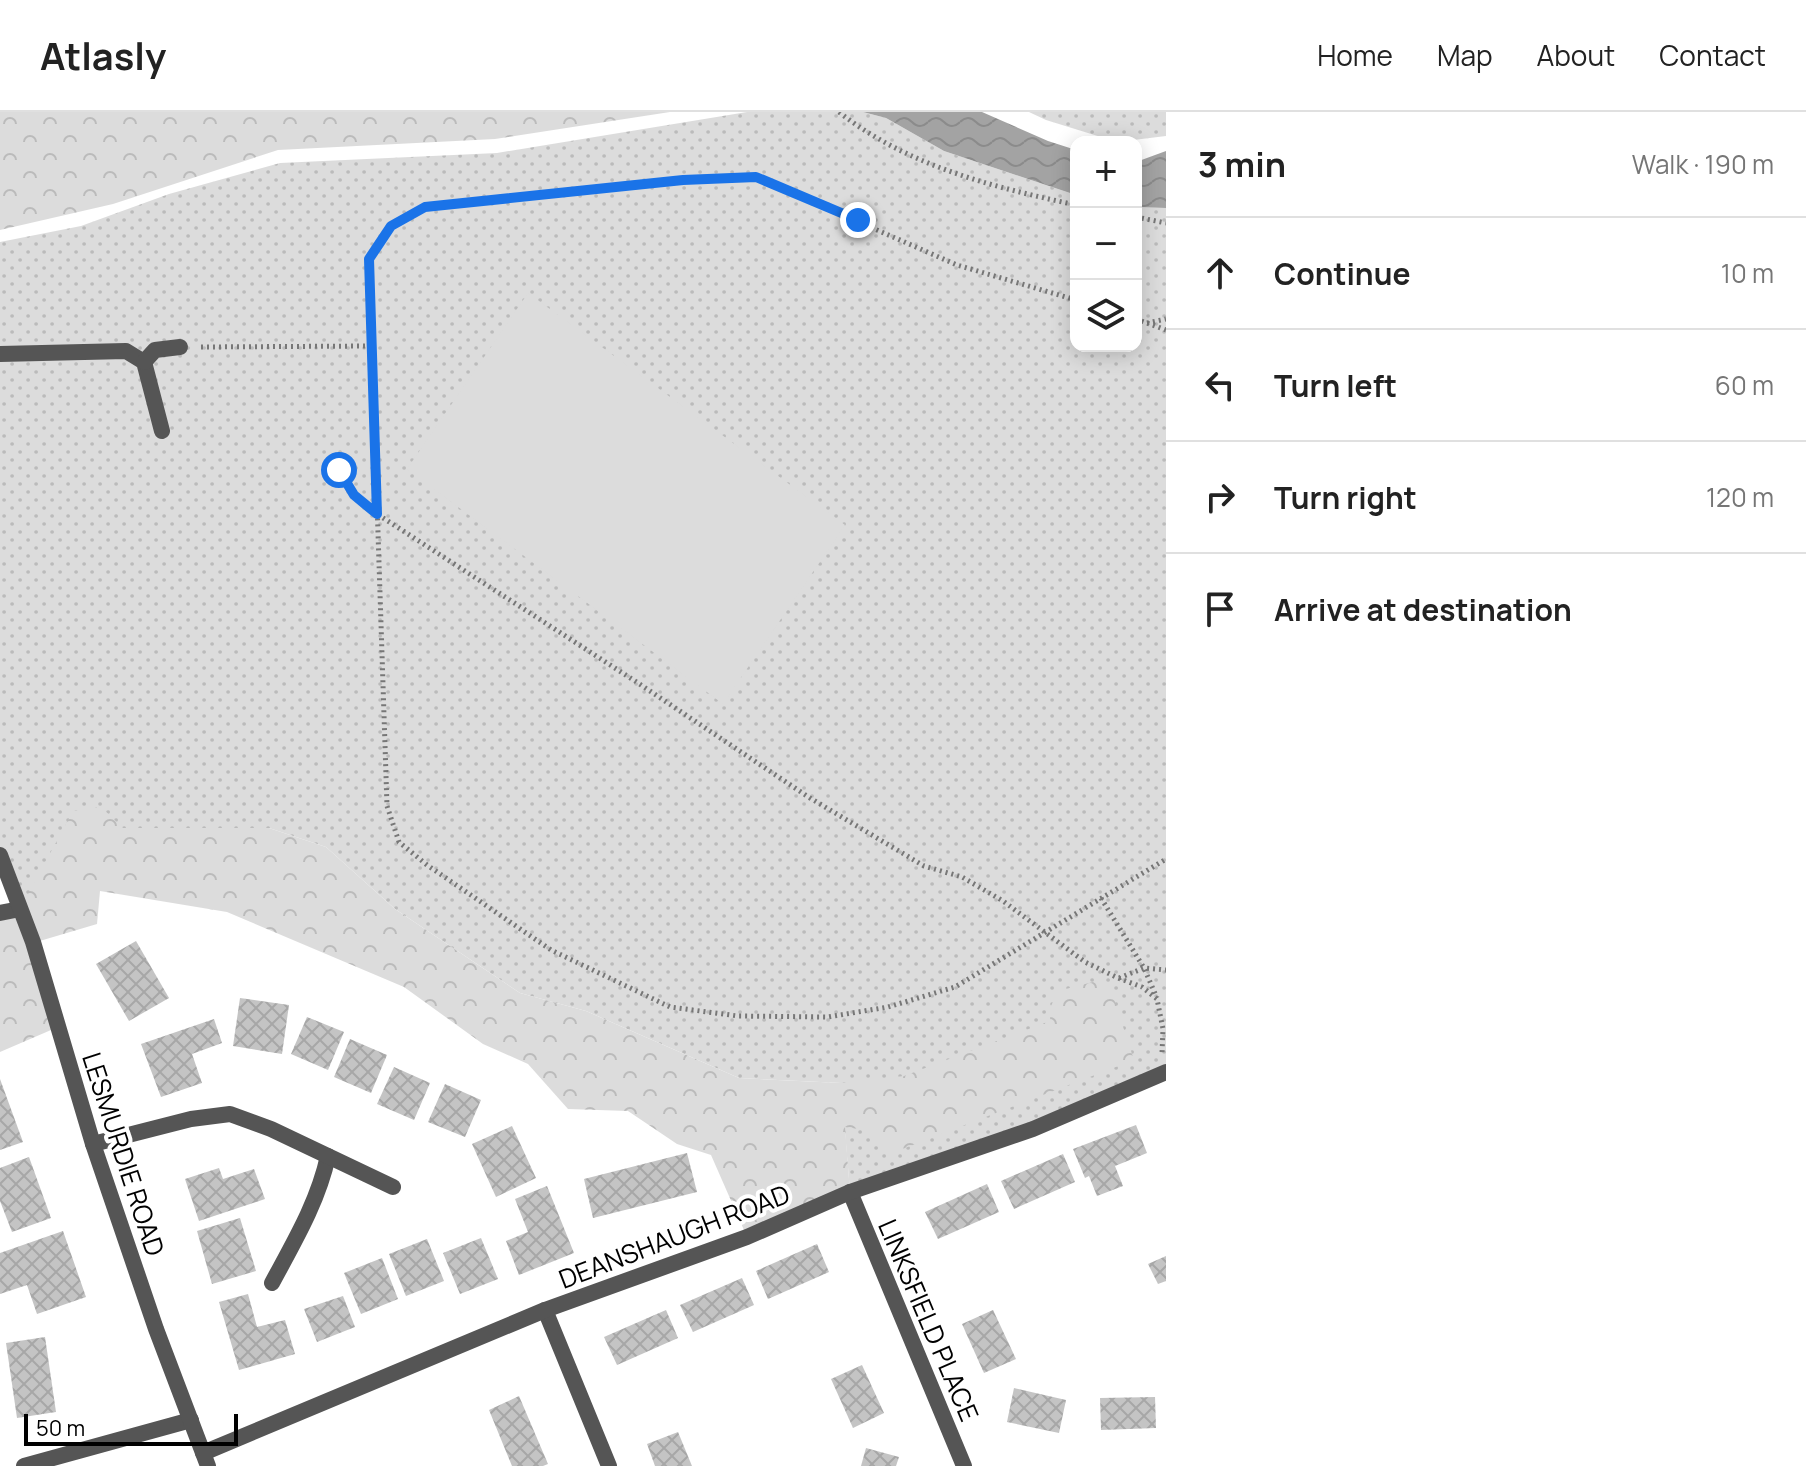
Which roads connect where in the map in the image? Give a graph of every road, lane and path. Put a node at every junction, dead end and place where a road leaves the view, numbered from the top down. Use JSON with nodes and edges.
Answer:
{"nodes":[{"id":1,"x":839,"y":112,"type":"edge"},
{"id":2,"x":1070,"y":204,"type":"edge"},
{"id":3,"x":1142,"y":218,"type":"edge"},
{"id":4,"x":1166,"y":223,"type":"edge"},
{"id":5,"x":1070,"y":298,"type":"edge"},
{"id":6,"x":1166,"y":319,"type":"edge"},
{"id":7,"x":1142,"y":321,"type":"edge"},
{"id":8,"x":1146,"y":323,"type":"junction"},
{"id":9,"x":1166,"y":330,"type":"edge"},
{"id":10,"x":371,"y":346,"type":"junction"},
{"id":11,"x":180,"y":347,"type":"joint"},
{"id":12,"x":0,"y":354,"type":"edge"},
{"id":13,"x":144,"y":362,"type":"junction"},
{"id":14,"x":162,"y":431,"type":"dead end"},
{"id":15,"x":339,"y":470,"type":"dead end"},
{"id":16,"x":377,"y":514,"type":"junction"},
{"id":17,"x":0,"y":855,"type":"edge"},
{"id":18,"x":1166,"y":859,"type":"edge"},
{"id":19,"x":1101,"y":898,"type":"junction"},
{"id":20,"x":20,"y":909,"type":"junction"},
{"id":21,"x":0,"y":913,"type":"edge"},
{"id":22,"x":1046,"y":932,"type":"junction"},
{"id":23,"x":1144,"y":968,"type":"junction"},
{"id":24,"x":1166,"y":970,"type":"edge"},
{"id":25,"x":1118,"y":978,"type":"junction"},
{"id":26,"x":1157,"y":999,"type":"junction"},
{"id":27,"x":1164,"y":1078,"type":"edge"},
{"id":28,"x":93,"y":1144,"type":"junction"},
{"id":29,"x":328,"y":1156,"type":"junction"},
{"id":30,"x":393,"y":1187,"type":"dead end"},
{"id":31,"x":850,"y":1192,"type":"junction"},
{"id":32,"x":272,"y":1283,"type":"dead end"},
{"id":33,"x":545,"y":1310,"type":"junction"},
{"id":34,"x":191,"y":1420,"type":"junction"},
{"id":35,"x":206,"y":1460,"type":"edge"},
{"id":36,"x":24,"y":1466,"type":"edge"},
{"id":37,"x":609,"y":1466,"type":"edge"},
{"id":38,"x":964,"y":1466,"type":"edge"}],
"edges":[{"from":1,"to":2,"type":"path"},
{"from":3,"to":4,"type":"path"},
{"from":5,"to":10,"type":"path"},
{"from":6,"to":8,"type":"path"},
{"from":7,"to":8,"type":"path"},
{"from":8,"to":9,"type":"path"},
{"from":10,"to":11,"type":"path"},
{"from":10,"to":16,"type":"path"},
{"from":11,"to":13,"type":"street"},
{"from":12,"to":13,"type":"street"},
{"from":13,"to":14,"type":"street"},
{"from":15,"to":16,"type":"path"},
{"from":16,"to":22,"type":"path"},
{"from":16,"to":22,"type":"path"},
{"from":17,"to":20,"type":"street","name":"LESMURDIE ROAD"},
{"from":18,"to":19,"type":"path"},
{"from":19,"to":22,"type":"path"},
{"from":19,"to":23,"type":"path"},
{"from":20,"to":21,"type":"street"},
{"from":20,"to":28,"type":"street","name":"LESMURDIE ROAD"},
{"from":22,"to":25,"type":"path"},
{"from":23,"to":24,"type":"path"},
{"from":23,"to":25,"type":"path"},
{"from":23,"to":26,"type":"path"},
{"from":25,"to":26,"type":"path"},
{"from":26,"to":27,"type":"path"},
{"from":27,"to":31,"type":"street","name":"DEANSHAUGH ROAD"},
{"from":28,"to":29,"type":"street"},
{"from":28,"to":34,"type":"street","name":"LESMURDIE ROAD"},
{"from":29,"to":30,"type":"street"},
{"from":29,"to":32,"type":"street"},
{"from":31,"to":33,"type":"street","name":"DEANSHAUGH ROAD"},
{"from":31,"to":38,"type":"street","name":"LINKSFIELD PLACE"},
{"from":33,"to":35,"type":"street","name":"DEANSHAUGH ROAD"},
{"from":33,"to":37,"type":"street"},
{"from":34,"to":35,"type":"street","name":"LESMURDIE ROAD"},
{"from":34,"to":36,"type":"street"}]}
